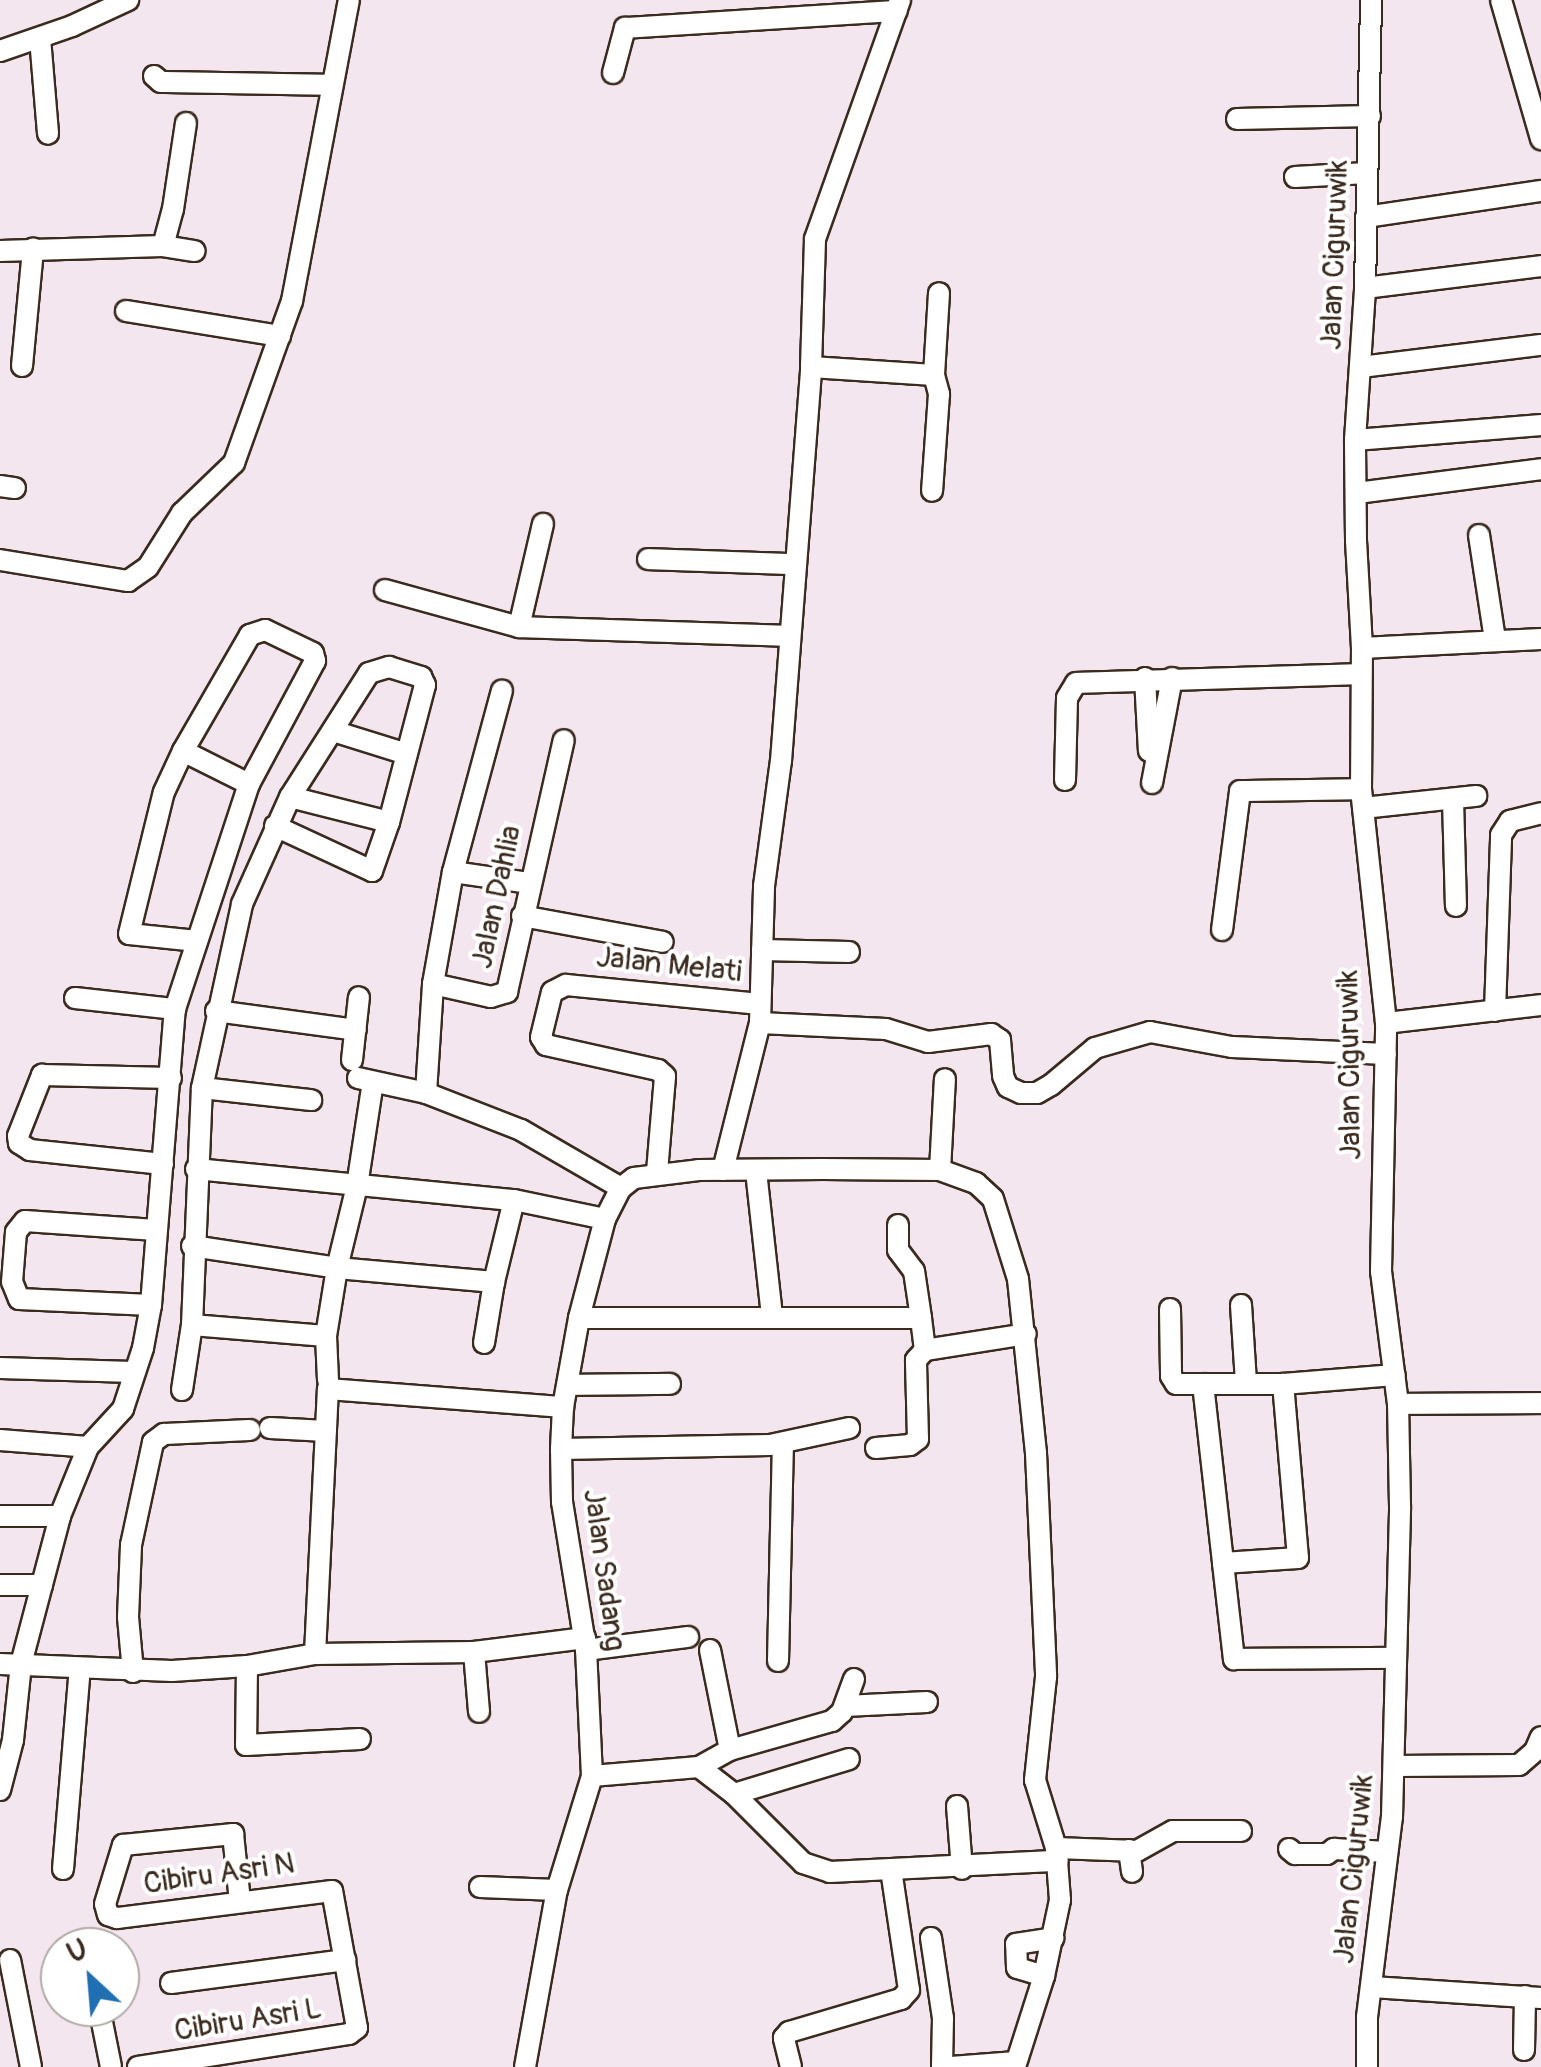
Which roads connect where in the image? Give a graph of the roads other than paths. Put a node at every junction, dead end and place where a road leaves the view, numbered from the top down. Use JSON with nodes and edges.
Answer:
{"nodes":[{"id":1,"x":128,"y":0,"type":"edge"},
{"id":2,"x":349,"y":0,"type":"edge"},
{"id":3,"x":1372,"y":0,"type":"edge"},
{"id":4,"x":1501,"y":0,"type":"edge"},
{"id":5,"x":898,"y":6,"type":"edge"},
{"id":6,"x":40,"y":38,"type":"junction"},
{"id":7,"x":0,"y":51,"type":"edge"},
{"id":8,"x":614,"y":74,"type":"dead end"},
{"id":9,"x":154,"y":76,"type":"dead end"},
{"id":10,"x":329,"y":85,"type":"junction"},
{"id":11,"x":1370,"y":116,"type":"junction"},
{"id":12,"x":1237,"y":119,"type":"dead end"},
{"id":13,"x":186,"y":123,"type":"dead end"},
{"id":14,"x":48,"y":134,"type":"dead end"},
{"id":15,"x":1541,"y":139,"type":"edge"},
{"id":16,"x":1367,"y":173,"type":"junction"},
{"id":17,"x":1295,"y":177,"type":"dead end"},
{"id":18,"x":1541,"y":191,"type":"edge"},
{"id":19,"x":1366,"y":216,"type":"junction"},
{"id":20,"x":163,"y":246,"type":"junction"},
{"id":21,"x":33,"y":249,"type":"junction"},
{"id":22,"x":195,"y":250,"type":"dead end"},
{"id":23,"x":0,"y":251,"type":"edge"},
{"id":24,"x":1541,"y":266,"type":"edge"},
{"id":25,"x":1366,"y":288,"type":"junction"},
{"id":26,"x":939,"y":293,"type":"dead end"},
{"id":27,"x":126,"y":311,"type":"dead end"},
{"id":28,"x":280,"y":336,"type":"junction"},
{"id":29,"x":1541,"y":345,"type":"edge"},
{"id":30,"x":22,"y":366,"type":"dead end"},
{"id":31,"x":811,"y":367,"type":"junction"},
{"id":32,"x":1361,"y":367,"type":"junction"},
{"id":33,"x":934,"y":376,"type":"junction"},
{"id":34,"x":1541,"y":425,"type":"edge"},
{"id":35,"x":1355,"y":440,"type":"junction"},
{"id":36,"x":1541,"y":470,"type":"edge"},
{"id":37,"x":932,"y":492,"type":"dead end"},
{"id":38,"x":1356,"y":493,"type":"junction"},
{"id":39,"x":542,"y":524,"type":"dead end"},
{"id":40,"x":1479,"y":535,"type":"dead end"},
{"id":41,"x":648,"y":558,"type":"dead end"},
{"id":42,"x":0,"y":560,"type":"edge"},
{"id":43,"x":793,"y":564,"type":"junction"},
{"id":44,"x":384,"y":590,"type":"dead end"},
{"id":45,"x":520,"y":627,"type":"junction"},
{"id":46,"x":790,"y":636,"type":"junction"},
{"id":47,"x":1541,"y":638,"type":"edge"},
{"id":48,"x":1495,"y":640,"type":"junction"},
{"id":49,"x":1362,"y":648,"type":"junction"},
{"id":50,"x":1360,"y":674,"type":"junction"},
{"id":51,"x":1145,"y":678,"type":"junction"},
{"id":52,"x":1172,"y":678,"type":"junction"},
{"id":53,"x":502,"y":690,"type":"dead end"},
{"id":54,"x":332,"y":730,"type":"junction"},
{"id":55,"x":564,"y":740,"type":"dead end"},
{"id":56,"x":184,"y":750,"type":"junction"},
{"id":57,"x":407,"y":754,"type":"junction"},
{"id":58,"x":1066,"y":780,"type":"dead end"},
{"id":59,"x":249,"y":784,"type":"junction"},
{"id":60,"x":1476,"y":796,"type":"dead end"},
{"id":61,"x":290,"y":797,"type":"junction"},
{"id":62,"x":1362,"y":799,"type":"junction"},
{"id":63,"x":1453,"y":800,"type":"junction"},
{"id":64,"x":1541,"y":813,"type":"edge"},
{"id":65,"x":389,"y":822,"type":"junction"},
{"id":66,"x":275,"y":826,"type":"junction"},
{"id":67,"x":452,"y":872,"type":"junction"},
{"id":68,"x":528,"y":883,"type":"junction"},
{"id":69,"x":1456,"y":906,"type":"dead end"},
{"id":70,"x":522,"y":916,"type":"junction"},
{"id":71,"x":1222,"y":930,"type":"dead end"},
{"id":72,"x":197,"y":941,"type":"junction"},
{"id":73,"x":663,"y":942,"type":"dead end"},
{"id":74,"x":762,"y":950,"type":"junction"},
{"id":75,"x":849,"y":952,"type":"dead end"},
{"id":76,"x":433,"y":984,"type":"junction"},
{"id":77,"x":360,"y":997,"type":"dead end"},
{"id":78,"x":75,"y":998,"type":"dead end"},
{"id":79,"x":1541,"y":1006,"type":"edge"},
{"id":80,"x":175,"y":1009,"type":"junction"},
{"id":81,"x":216,"y":1011,"type":"junction"},
{"id":82,"x":1495,"y":1011,"type":"junction"},
{"id":83,"x":760,"y":1013,"type":"junction"},
{"id":84,"x":1386,"y":1023,"type":"junction"},
{"id":85,"x":356,"y":1030,"type":"junction"},
{"id":86,"x":1386,"y":1054,"type":"junction"},
{"id":87,"x":361,"y":1073,"type":"junction"},
{"id":88,"x":171,"y":1078,"type":"junction"},
{"id":89,"x":945,"y":1079,"type":"dead end"},
{"id":90,"x":202,"y":1088,"type":"junction"},
{"id":91,"x":426,"y":1094,"type":"junction"},
{"id":92,"x":311,"y":1100,"type":"dead end"},
{"id":93,"x":163,"y":1164,"type":"junction"},
{"id":94,"x":196,"y":1169,"type":"junction"},
{"id":95,"x":722,"y":1170,"type":"junction"},
{"id":96,"x":940,"y":1170,"type":"junction"},
{"id":97,"x":756,"y":1171,"type":"junction"},
{"id":98,"x":657,"y":1172,"type":"junction"},
{"id":99,"x":357,"y":1186,"type":"junction"},
{"id":100,"x":621,"y":1188,"type":"junction"},
{"id":101,"x":514,"y":1200,"type":"junction"},
{"id":102,"x":605,"y":1219,"type":"junction"},
{"id":103,"x":898,"y":1226,"type":"dead end"},
{"id":104,"x":156,"y":1230,"type":"junction"},
{"id":105,"x":192,"y":1246,"type":"junction"},
{"id":106,"x":337,"y":1268,"type":"junction"},
{"id":107,"x":494,"y":1282,"type":"junction"},
{"id":108,"x":1241,"y":1304,"type":"dead end"},
{"id":109,"x":151,"y":1305,"type":"junction"},
{"id":110,"x":1170,"y":1309,"type":"dead end"},
{"id":111,"x":772,"y":1316,"type":"junction"},
{"id":112,"x":579,"y":1318,"type":"junction"},
{"id":113,"x":921,"y":1318,"type":"junction"},
{"id":114,"x":192,"y":1325,"type":"junction"},
{"id":115,"x":1026,"y":1334,"type":"junction"},
{"id":116,"x":326,"y":1336,"type":"junction"},
{"id":117,"x":484,"y":1343,"type":"dead end"},
{"id":118,"x":925,"y":1350,"type":"junction"},
{"id":119,"x":0,"y":1368,"type":"edge"},
{"id":120,"x":133,"y":1372,"type":"junction"},
{"id":121,"x":1395,"y":1375,"type":"junction"},
{"id":122,"x":328,"y":1380,"type":"dead end"},
{"id":123,"x":1246,"y":1383,"type":"junction"},
{"id":124,"x":670,"y":1384,"type":"dead end"},
{"id":125,"x":1203,"y":1384,"type":"junction"},
{"id":126,"x":1282,"y":1384,"type":"junction"},
{"id":127,"x":568,"y":1385,"type":"junction"},
{"id":128,"x":182,"y":1390,"type":"dead end"},
{"id":129,"x":1541,"y":1403,"type":"edge"},
{"id":130,"x":1398,"y":1404,"type":"junction"},
{"id":131,"x":563,"y":1406,"type":"junction"},
{"id":132,"x":849,"y":1428,"type":"dead end"},
{"id":133,"x":326,"y":1431,"type":"junction"},
{"id":134,"x":0,"y":1440,"type":"edge"},
{"id":135,"x":783,"y":1444,"type":"junction"},
{"id":136,"x":88,"y":1447,"type":"junction"},
{"id":137,"x":876,"y":1448,"type":"dead end"},
{"id":138,"x":561,"y":1450,"type":"junction"},
{"id":139,"x":0,"y":1516,"type":"edge"},
{"id":140,"x":60,"y":1516,"type":"junction"},
{"id":141,"x":1223,"y":1564,"type":"junction"},
{"id":142,"x":0,"y":1585,"type":"edge"},
{"id":143,"x":42,"y":1585,"type":"junction"},
{"id":144,"x":688,"y":1637,"type":"dead end"},
{"id":145,"x":586,"y":1644,"type":"junction"},
{"id":146,"x":710,"y":1650,"type":"dead end"},
{"id":147,"x":474,"y":1652,"type":"junction"},
{"id":148,"x":315,"y":1654,"type":"junction"},
{"id":149,"x":1395,"y":1658,"type":"junction"},
{"id":150,"x":778,"y":1660,"type":"dead end"},
{"id":151,"x":10,"y":1664,"type":"edge"},
{"id":152,"x":246,"y":1666,"type":"junction"},
{"id":153,"x":80,"y":1668,"type":"junction"},
{"id":154,"x":133,"y":1672,"type":"junction"},
{"id":155,"x":854,"y":1678,"type":"dead end"},
{"id":156,"x":926,"y":1702,"type":"dead end"},
{"id":157,"x":846,"y":1706,"type":"junction"},
{"id":158,"x":479,"y":1712,"type":"dead end"},
{"id":159,"x":1541,"y":1737,"type":"edge"},
{"id":160,"x":360,"y":1739,"type":"dead end"},
{"id":161,"x":7,"y":1740,"type":"edge"},
{"id":162,"x":730,"y":1750,"type":"junction"},
{"id":163,"x":848,"y":1759,"type":"dead end"},
{"id":164,"x":1395,"y":1766,"type":"junction"},
{"id":165,"x":699,"y":1767,"type":"junction"},
{"id":166,"x":592,"y":1776,"type":"junction"},
{"id":167,"x":0,"y":1790,"type":"edge"},
{"id":168,"x":734,"y":1794,"type":"junction"},
{"id":169,"x":957,"y":1806,"type":"dead end"},
{"id":170,"x":1242,"y":1831,"type":"dead end"},
{"id":171,"x":1289,"y":1849,"type":"dead end"},
{"id":172,"x":1386,"y":1852,"type":"junction"},
{"id":173,"x":1057,"y":1855,"type":"junction"},
{"id":174,"x":63,"y":1869,"type":"dead end"},
{"id":175,"x":962,"y":1869,"type":"junction"},
{"id":176,"x":891,"y":1870,"type":"junction"},
{"id":177,"x":480,"y":1887,"type":"dead end"},
{"id":178,"x":557,"y":1890,"type":"junction"},
{"id":179,"x":240,"y":1902,"type":"junction"},
{"id":180,"x":931,"y":1938,"type":"dead end"},
{"id":181,"x":1054,"y":1938,"type":"junction"},
{"id":182,"x":10,"y":1960,"type":"dead end"},
{"id":183,"x":345,"y":1960,"type":"junction"},
{"id":184,"x":1044,"y":1976,"type":"junction"},
{"id":185,"x":171,"y":1983,"type":"dead end"},
{"id":186,"x":1372,"y":1987,"type":"junction"},
{"id":187,"x":1533,"y":1997,"type":"edge"},
{"id":188,"x":359,"y":2020,"type":"joint"},
{"id":189,"x":103,"y":2027,"type":"edge"},
{"id":190,"x":1524,"y":2050,"type":"dead end"},
{"id":191,"x":1016,"y":2065,"type":"edge"},
{"id":192,"x":31,"y":2067,"type":"edge"},
{"id":193,"x":111,"y":2067,"type":"edge"},
{"id":194,"x":138,"y":2067,"type":"edge"},
{"id":195,"x":526,"y":2067,"type":"edge"},
{"id":196,"x":791,"y":2067,"type":"edge"},
{"id":197,"x":942,"y":2067,"type":"edge"},
{"id":198,"x":950,"y":2067,"type":"edge"},
{"id":199,"x":1367,"y":2067,"type":"edge"}],
"edges":[{"from":1,"to":6,"type":"street"},
{"from":2,"to":10,"type":"street"},
{"from":3,"to":11,"type":"street","name":"Jalan Ciguruwik"},
{"from":4,"to":15,"type":"street"},
{"from":5,"to":8,"type":"street"},
{"from":5,"to":31,"type":"street"},
{"from":6,"to":7,"type":"street"},
{"from":6,"to":14,"type":"street"},
{"from":9,"to":10,"type":"street"},
{"from":10,"to":28,"type":"street"},
{"from":11,"to":12,"type":"street"},
{"from":11,"to":16,"type":"street","name":"Jalan Ciguruwik"},
{"from":13,"to":20,"type":"street"},
{"from":16,"to":17,"type":"street"},
{"from":16,"to":19,"type":"street","name":"Jalan Ciguruwik"},
{"from":18,"to":19,"type":"street"},
{"from":19,"to":25,"type":"street","name":"Jalan Ciguruwik"},
{"from":20,"to":21,"type":"street"},
{"from":20,"to":22,"type":"street"},
{"from":21,"to":23,"type":"street"},
{"from":21,"to":30,"type":"street"},
{"from":24,"to":25,"type":"street"},
{"from":25,"to":32,"type":"street","name":"Jalan Ciguruwik"},
{"from":26,"to":33,"type":"street"},
{"from":27,"to":28,"type":"street"},
{"from":28,"to":42,"type":"street"},
{"from":29,"to":32,"type":"street"},
{"from":31,"to":33,"type":"street"},
{"from":31,"to":43,"type":"street"},
{"from":32,"to":35,"type":"street","name":"Jalan Ciguruwik"},
{"from":33,"to":37,"type":"street"},
{"from":34,"to":35,"type":"street"},
{"from":35,"to":38,"type":"street","name":"Jalan Ciguruwik"},
{"from":36,"to":38,"type":"street"},
{"from":38,"to":49,"type":"street","name":"Jalan Ciguruwik"},
{"from":39,"to":45,"type":"street"},
{"from":40,"to":48,"type":"street"},
{"from":41,"to":43,"type":"street"},
{"from":43,"to":46,"type":"street"},
{"from":44,"to":45,"type":"street"},
{"from":45,"to":46,"type":"street"},
{"from":46,"to":74,"type":"street"},
{"from":47,"to":48,"type":"street"},
{"from":48,"to":49,"type":"street"},
{"from":49,"to":50,"type":"street","name":"Jalan Ciguruwik"},
{"from":50,"to":52,"type":"street"},
{"from":50,"to":62,"type":"street","name":"Jalan Ciguruwik"},
{"from":51,"to":52,"type":"street"},
{"from":51,"to":52,"type":"street"},
{"from":51,"to":58,"type":"street"},
{"from":53,"to":67,"type":"street"},
{"from":54,"to":57,"type":"street"},
{"from":54,"to":57,"type":"street"},
{"from":54,"to":61,"type":"street"},
{"from":55,"to":68,"type":"street","name":"Jalan Dahlia"},
{"from":56,"to":59,"type":"street"},
{"from":56,"to":59,"type":"street"},
{"from":56,"to":72,"type":"street"},
{"from":57,"to":65,"type":"street"},
{"from":59,"to":72,"type":"street"},
{"from":60,"to":63,"type":"street"},
{"from":61,"to":65,"type":"street"},
{"from":61,"to":66,"type":"street"},
{"from":62,"to":63,"type":"street"},
{"from":62,"to":71,"type":"street"},
{"from":62,"to":84,"type":"street","name":"Jalan Ciguruwik"},
{"from":63,"to":69,"type":"street"},
{"from":64,"to":82,"type":"street"},
{"from":65,"to":66,"type":"street"},
{"from":66,"to":81,"type":"street"},
{"from":67,"to":68,"type":"street"},
{"from":67,"to":76,"type":"street"},
{"from":68,"to":70,"type":"street","name":"Jalan Dahlia"},
{"from":70,"to":73,"type":"street"},
{"from":70,"to":76,"type":"street","name":"Jalan Dahlia"},
{"from":72,"to":80,"type":"street"},
{"from":74,"to":75,"type":"street"},
{"from":74,"to":83,"type":"street"},
{"from":76,"to":91,"type":"street"},
{"from":77,"to":85,"type":"street"},
{"from":78,"to":80,"type":"street"},
{"from":79,"to":82,"type":"street"},
{"from":80,"to":88,"type":"street"},
{"from":81,"to":85,"type":"street"},
{"from":81,"to":90,"type":"street"},
{"from":82,"to":84,"type":"street"},
{"from":83,"to":86,"type":"street"},
{"from":83,"to":95,"type":"street"},
{"from":83,"to":98,"type":"street","name":"Jalan Melati"},
{"from":84,"to":86,"type":"street","name":"Jalan Ciguruwik"},
{"from":85,"to":87,"type":"street"},
{"from":86,"to":121,"type":"street","name":"Jalan Ciguruwik"},
{"from":87,"to":91,"type":"street"},
{"from":87,"to":99,"type":"street"},
{"from":88,"to":93,"type":"street"},
{"from":88,"to":93,"type":"street"},
{"from":89,"to":96,"type":"street"},
{"from":90,"to":92,"type":"street"},
{"from":90,"to":94,"type":"street"},
{"from":91,"to":100,"type":"street"},
{"from":93,"to":104,"type":"street"},
{"from":94,"to":99,"type":"street"},
{"from":94,"to":105,"type":"street"},
{"from":95,"to":97,"type":"street"},
{"from":95,"to":98,"type":"street"},
{"from":96,"to":97,"type":"street"},
{"from":96,"to":115,"type":"street"},
{"from":97,"to":111,"type":"street"},
{"from":98,"to":100,"type":"street"},
{"from":99,"to":101,"type":"street"},
{"from":99,"to":106,"type":"street"},
{"from":100,"to":102,"type":"street","name":"Jalan Sadang"},
{"from":101,"to":102,"type":"street"},
{"from":101,"to":107,"type":"street"},
{"from":102,"to":112,"type":"street","name":"Jalan Sadang"},
{"from":103,"to":113,"type":"street"},
{"from":104,"to":109,"type":"street"},
{"from":104,"to":109,"type":"street"},
{"from":105,"to":106,"type":"street"},
{"from":105,"to":114,"type":"street"},
{"from":106,"to":107,"type":"street"},
{"from":106,"to":116,"type":"street"},
{"from":107,"to":117,"type":"street"},
{"from":108,"to":123,"type":"street"},
{"from":109,"to":120,"type":"street"},
{"from":110,"to":125,"type":"street"},
{"from":111,"to":112,"type":"street"},
{"from":111,"to":113,"type":"street"},
{"from":112,"to":127,"type":"street","name":"Jalan Sadang"},
{"from":113,"to":118,"type":"street"},
{"from":114,"to":116,"type":"street"},
{"from":114,"to":128,"type":"street"},
{"from":115,"to":118,"type":"street"},
{"from":115,"to":173,"type":"street"},
{"from":116,"to":122,"type":"street"},
{"from":118,"to":137,"type":"street"},
{"from":119,"to":120,"type":"street"},
{"from":120,"to":136,"type":"street"},
{"from":121,"to":126,"type":"street"},
{"from":121,"to":130,"type":"street","name":"Jalan Ciguruwik"},
{"from":123,"to":125,"type":"street"},
{"from":123,"to":126,"type":"street"},
{"from":124,"to":127,"type":"street"},
{"from":125,"to":141,"type":"street"},
{"from":126,"to":141,"type":"street"},
{"from":127,"to":131,"type":"street","name":"Jalan Sadang"},
{"from":129,"to":130,"type":"street"},
{"from":130,"to":149,"type":"street","name":"Jalan Ciguruwik"},
{"from":131,"to":133,"type":"street"},
{"from":131,"to":138,"type":"street","name":"Jalan Sadang"},
{"from":132,"to":135,"type":"street"},
{"from":133,"to":148,"type":"street"},
{"from":133,"to":154,"type":"street"},
{"from":134,"to":136,"type":"street"},
{"from":135,"to":138,"type":"street"},
{"from":135,"to":150,"type":"street"},
{"from":136,"to":140,"type":"street"},
{"from":138,"to":145,"type":"street","name":"Jalan Sadang"},
{"from":139,"to":140,"type":"street"},
{"from":140,"to":143,"type":"street"},
{"from":141,"to":149,"type":"street"},
{"from":142,"to":143,"type":"street"},
{"from":143,"to":151,"type":"street"},
{"from":144,"to":145,"type":"street"},
{"from":145,"to":147,"type":"street"},
{"from":145,"to":166,"type":"street","name":"Jalan Sadang"},
{"from":146,"to":162,"type":"street"},
{"from":147,"to":148,"type":"street"},
{"from":147,"to":158,"type":"street"},
{"from":148,"to":152,"type":"street"},
{"from":149,"to":164,"type":"street","name":"Jalan Ciguruwik"},
{"from":151,"to":153,"type":"street"},
{"from":151,"to":161,"type":"street"},
{"from":152,"to":154,"type":"street"},
{"from":152,"to":160,"type":"street"},
{"from":153,"to":154,"type":"street"},
{"from":153,"to":174,"type":"street"},
{"from":155,"to":157,"type":"street"},
{"from":156,"to":157,"type":"street"},
{"from":157,"to":162,"type":"street"},
{"from":159,"to":164,"type":"street"},
{"from":161,"to":167,"type":"street"},
{"from":162,"to":165,"type":"street"},
{"from":163,"to":168,"type":"street"},
{"from":164,"to":172,"type":"street","name":"Jalan Ciguruwik"},
{"from":165,"to":166,"type":"street"},
{"from":165,"to":168,"type":"street"},
{"from":166,"to":178,"type":"street","name":"Jalan Sadang"},
{"from":168,"to":176,"type":"street"},
{"from":169,"to":175,"type":"street"},
{"from":170,"to":173,"type":"street"},
{"from":171,"to":172,"type":"street"},
{"from":172,"to":186,"type":"street","name":"Jalan Ciguruwik"},
{"from":173,"to":175,"type":"street"},
{"from":173,"to":181,"type":"street"},
{"from":175,"to":176,"type":"street"},
{"from":176,"to":196,"type":"street"},
{"from":177,"to":178,"type":"street"},
{"from":178,"to":195,"type":"street","name":"Jalan Sadang"},
{"from":179,"to":179,"type":"street","name":"Cibiru Asri N"},
{"from":179,"to":183,"type":"street","name":"Cibiru Asri N"},
{"from":180,"to":197,"type":"street"},
{"from":181,"to":184,"type":"street"},
{"from":181,"to":184,"type":"street"},
{"from":182,"to":192,"type":"street"},
{"from":183,"to":185,"type":"street"},
{"from":183,"to":188,"type":"street","name":"Cibiru Asri N"},
{"from":184,"to":191,"type":"street"},
{"from":186,"to":187,"type":"street"},
{"from":186,"to":199,"type":"street","name":"Jalan Ciguruwik"},
{"from":187,"to":190,"type":"street"},
{"from":188,"to":194,"type":"street","name":"Cibiru Asri L"},
{"from":189,"to":193,"type":"street"},
{"from":191,"to":198,"type":"street"}]}
